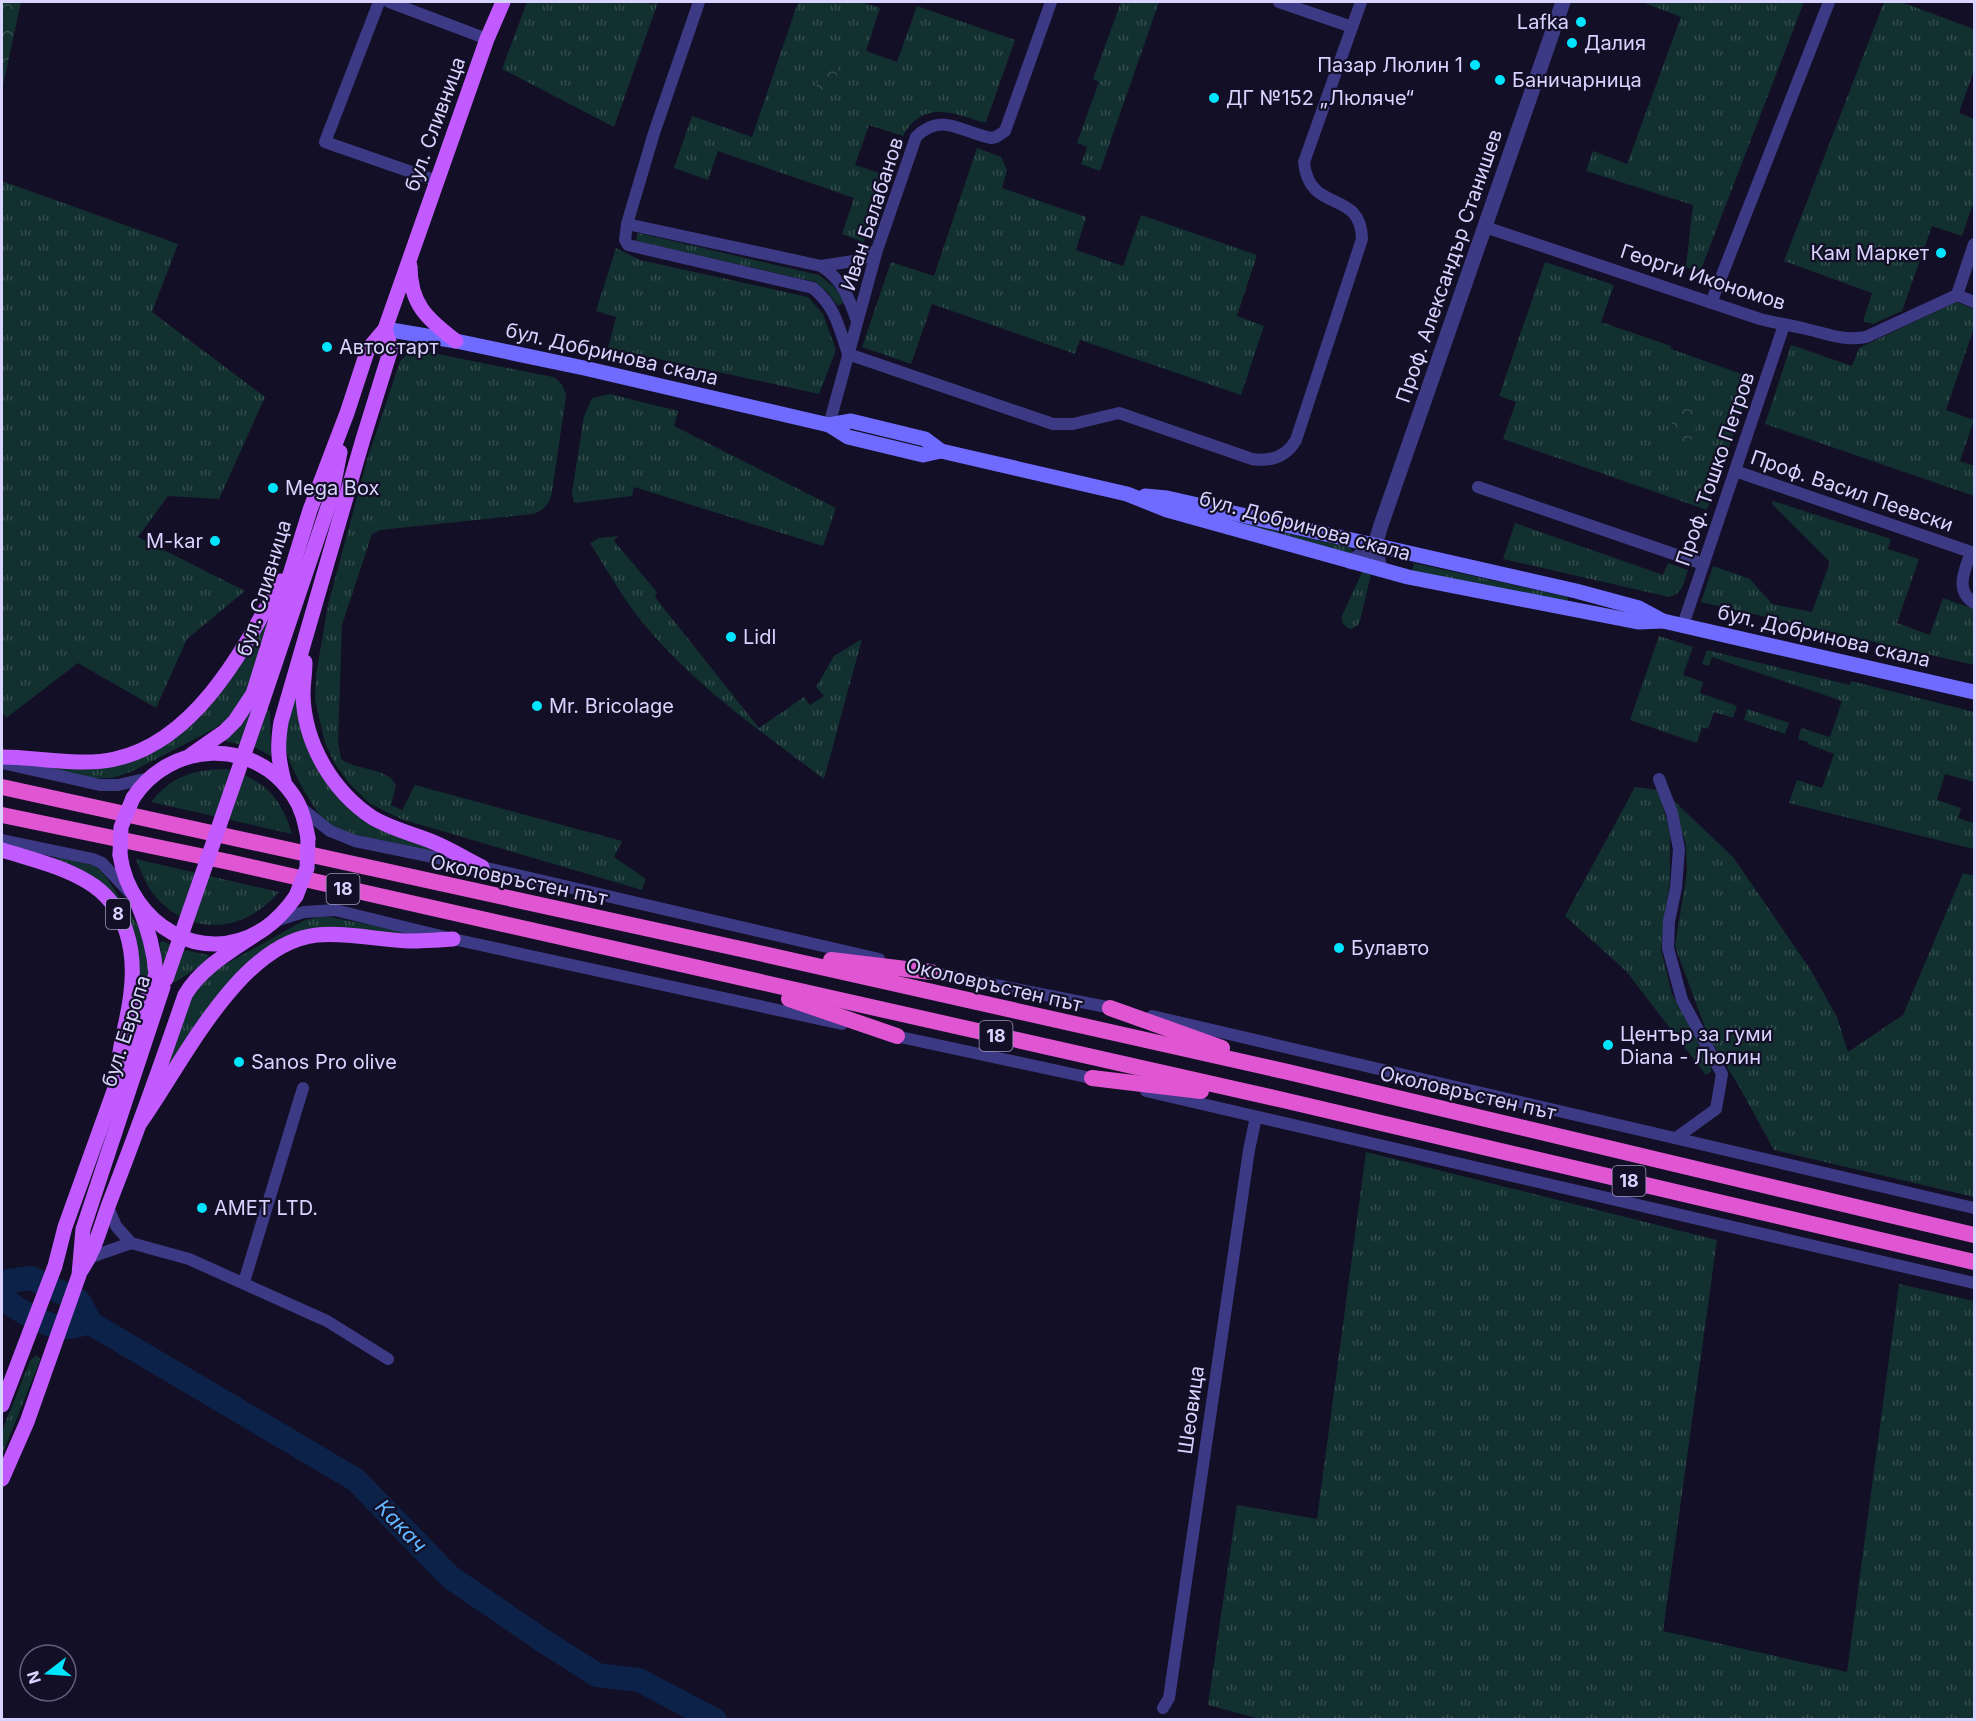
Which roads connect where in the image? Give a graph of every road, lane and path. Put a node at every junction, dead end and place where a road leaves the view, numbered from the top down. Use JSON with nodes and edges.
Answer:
{"nodes":[{"id":1,"x":379,"y":2,"type":"edge"},
{"id":2,"x":389,"y":2,"type":"edge"},
{"id":3,"x":503,"y":2,"type":"edge"},
{"id":4,"x":699,"y":2,"type":"edge"},
{"id":5,"x":1051,"y":2,"type":"edge"},
{"id":6,"x":1279,"y":2,"type":"edge"},
{"id":7,"x":1361,"y":2,"type":"edge"},
{"id":8,"x":1563,"y":2,"type":"edge"},
{"id":9,"x":1829,"y":2,"type":"edge"},
{"id":10,"x":1352,"y":27,"type":"junction"},
{"id":11,"x":487,"y":39,"type":"junction"},
{"id":12,"x":437,"y":181,"type":"junction"},
{"id":13,"x":627,"y":224,"type":"junction"},
{"id":14,"x":1485,"y":227,"type":"junction"},
{"id":15,"x":1974,"y":244,"type":"edge"},
{"id":16,"x":877,"y":250,"type":"junction"},
{"id":17,"x":410,"y":255,"type":"junction"},
{"id":18,"x":821,"y":266,"type":"junction"},
{"id":19,"x":1957,"y":295,"type":"junction"},
{"id":20,"x":1974,"y":302,"type":"edge"},
{"id":21,"x":1711,"y":303,"type":"junction"},
{"id":22,"x":857,"y":321,"type":"junction"},
{"id":23,"x":1784,"y":325,"type":"junction"},
{"id":24,"x":385,"y":329,"type":"junction"},
{"id":25,"x":456,"y":341,"type":"junction"},
{"id":26,"x":848,"y":354,"type":"junction"},
{"id":27,"x":347,"y":413,"type":"junction"},
{"id":28,"x":829,"y":425,"type":"junction"},
{"id":29,"x":363,"y":439,"type":"junction"},
{"id":30,"x":1735,"y":471,"type":"junction"},
{"id":31,"x":1478,"y":488,"type":"dead end"},
{"id":32,"x":1127,"y":494,"type":"junction"},
{"id":33,"x":331,"y":498,"type":"junction"},
{"id":34,"x":1375,"y":545,"type":"junction"},
{"id":35,"x":296,"y":552,"type":"junction"},
{"id":36,"x":1351,"y":562,"type":"junction"},
{"id":37,"x":1703,"y":564,"type":"junction"},
{"id":38,"x":1380,"y":569,"type":"junction"},
{"id":39,"x":1974,"y":603,"type":"edge"},
{"id":40,"x":1663,"y":621,"type":"junction"},
{"id":41,"x":1683,"y":625,"type":"junction"},
{"id":42,"x":306,"y":637,"type":"junction"},
{"id":43,"x":1974,"y":692,"type":"edge"},
{"id":44,"x":191,"y":755,"type":"junction"},
{"id":45,"x":2,"y":757,"type":"edge"},
{"id":46,"x":2,"y":763,"type":"edge"},
{"id":47,"x":149,"y":778,"type":"junction"},
{"id":48,"x":1659,"y":779,"type":"dead end"},
{"id":49,"x":285,"y":785,"type":"junction"},
{"id":50,"x":2,"y":787,"type":"edge"},
{"id":51,"x":300,"y":807,"type":"junction"},
{"id":52,"x":2,"y":815,"type":"edge"},
{"id":53,"x":2,"y":840,"type":"edge"},
{"id":54,"x":212,"y":847,"type":"joint"},
{"id":55,"x":2,"y":850,"type":"edge"},
{"id":56,"x":482,"y":867,"type":"junction"},
{"id":57,"x":135,"y":899,"type":"junction"},
{"id":58,"x":269,"y":925,"type":"junction"},
{"id":59,"x":453,"y":939,"type":"junction"},
{"id":60,"x":750,"y":951,"type":"junction"},
{"id":61,"x":709,"y":972,"type":"junction"},
{"id":62,"x":931,"y":972,"type":"junction"},
{"id":63,"x":1110,"y":1008,"type":"junction"},
{"id":64,"x":897,"y":1036,"type":"junction"},
{"id":65,"x":1288,"y":1072,"type":"junction"},
{"id":66,"x":1092,"y":1078,"type":"junction"},
{"id":67,"x":116,"y":1084,"type":"junction"},
{"id":68,"x":303,"y":1088,"type":"dead end"},
{"id":69,"x":1282,"y":1100,"type":"junction"},
{"id":70,"x":1256,"y":1117,"type":"junction"},
{"id":71,"x":140,"y":1123,"type":"junction"},
{"id":72,"x":1676,"y":1138,"type":"junction"},
{"id":73,"x":108,"y":1207,"type":"junction"},
{"id":74,"x":1974,"y":1208,"type":"edge"},
{"id":75,"x":83,"y":1228,"type":"junction"},
{"id":76,"x":1974,"y":1235,"type":"edge"},
{"id":77,"x":131,"y":1244,"type":"junction"},
{"id":78,"x":91,"y":1257,"type":"junction"},
{"id":79,"x":1974,"y":1262,"type":"edge"},
{"id":80,"x":55,"y":1266,"type":"junction"},
{"id":81,"x":79,"y":1275,"type":"junction"},
{"id":82,"x":244,"y":1282,"type":"junction"},
{"id":83,"x":1974,"y":1283,"type":"edge"},
{"id":84,"x":388,"y":1359,"type":"dead end"},
{"id":85,"x":2,"y":1405,"type":"edge"},
{"id":86,"x":2,"y":1479,"type":"edge"},
{"id":87,"x":1163,"y":1708,"type":"dead end"}],
"edges":[{"from":1,"to":12,"type":"street"},
{"from":2,"to":11,"type":"street"},
{"from":3,"to":11,"type":"main road","name":"бул. Сливница"},
{"from":4,"to":13,"type":"street"},
{"from":5,"to":16,"type":"street","name":"Иван Балабанов"},
{"from":6,"to":10,"type":"street"},
{"from":7,"to":10,"type":"street"},
{"from":8,"to":14,"type":"street","name":"Проф. Александър Станишев"},
{"from":9,"to":21,"type":"street"},
{"from":10,"to":26,"type":"street"},
{"from":11,"to":12,"type":"main road","name":"бул. Сливница"},
{"from":12,"to":17,"type":"main road","name":"бул. Сливница"},
{"from":13,"to":18,"type":"street"},
{"from":13,"to":26,"type":"street"},
{"from":14,"to":21,"type":"street","name":"Георги Икономов"},
{"from":14,"to":34,"type":"street","name":"Проф. Александър Станишев"},
{"from":15,"to":19,"type":"street"},
{"from":16,"to":18,"type":"street"},
{"from":16,"to":22,"type":"street","name":"Иван Балабанов"},
{"from":17,"to":24,"type":"main road","name":"бул. Сливница"},
{"from":17,"to":25,"type":"main road"},
{"from":18,"to":22,"type":"street"},
{"from":19,"to":20,"type":"street"},
{"from":19,"to":23,"type":"street","name":"Георги Икономов"},
{"from":21,"to":23,"type":"street","name":"Георги Икономов"},
{"from":22,"to":26,"type":"street","name":"Иван Балабанов"},
{"from":23,"to":30,"type":"street","name":"Проф. Тошко Петров"},
{"from":24,"to":25,"type":"main road","name":"бул. Добринова скала"},
{"from":24,"to":27,"type":"main road","name":"бул. Сливница"},
{"from":24,"to":29,"type":"main road","name":"бул. Сливница"},
{"from":25,"to":28,"type":"main road","name":"бул. Добринова скала"},
{"from":26,"to":28,"type":"street","name":"Иван Балабанов"},
{"from":27,"to":33,"type":"main road","name":"бул. Сливница"},
{"from":27,"to":35,"type":"main road","name":"бул. Сливница"},
{"from":28,"to":32,"type":"main road","name":"бул. Добринова скала"},
{"from":29,"to":33,"type":"main road","name":"бул. Сливница"},
{"from":29,"to":42,"type":"main road","name":"бул. Сливница"},
{"from":30,"to":37,"type":"street","name":"Проф. Тошко Петров"},
{"from":30,"to":39,"type":"street","name":"Проф. Васил Пеевски"},
{"from":31,"to":37,"type":"street"},
{"from":32,"to":34,"type":"main road","name":"бул. Добринова скала"},
{"from":32,"to":36,"type":"main road","name":"бул. Добринова скала"},
{"from":33,"to":54,"type":"main road","name":"бул. Сливница","bridge":true},
{"from":34,"to":36,"type":"street"},
{"from":34,"to":38,"type":"street"},
{"from":34,"to":40,"type":"main road","name":"бул. Добринова скала"},
{"from":35,"to":44,"type":"main road","name":"бул. Сливница"},
{"from":35,"to":45,"type":"main road"},
{"from":36,"to":38,"type":"main road","name":"бул. Добринова скала"},
{"from":37,"to":41,"type":"street","name":"Проф. Тошко Петров"},
{"from":38,"to":40,"type":"main road","name":"бул. Добринова скала"},
{"from":40,"to":41,"type":"main road","name":"бул. Добринова скала"},
{"from":41,"to":43,"type":"main road","name":"бул. Добринова скала"},
{"from":42,"to":49,"type":"main road","name":"бул. Сливница"},
{"from":42,"to":56,"type":"main road"},
{"from":44,"to":47,"type":"main road"},
{"from":44,"to":49,"type":"main road"},
{"from":46,"to":47,"type":"street"},
{"from":47,"to":57,"type":"main road","bridge":true},
{"from":48,"to":72,"type":"street"},
{"from":49,"to":51,"type":"main road"},
{"from":50,"to":60,"type":"highway","name":"Околовръстен път","number":"18"},
{"from":51,"to":56,"type":"street","name":"Околовръстен път"},
{"from":51,"to":58,"type":"main road","bridge":true},
{"from":52,"to":61,"type":"highway","number":"18"},
{"from":53,"to":57,"type":"street"},
{"from":54,"to":75,"type":"main road","name":"бул. Европа","bridge":true},
{"from":55,"to":67,"type":"main road","number":"8"},
{"from":56,"to":62,"type":"street","name":"Околовръстен път"},
{"from":57,"to":58,"type":"main road"},
{"from":57,"to":67,"type":"main road","name":"бул. Европа"},
{"from":58,"to":59,"type":"street"},
{"from":58,"to":71,"type":"main road","name":"бул. Европа"},
{"from":59,"to":64,"type":"street"},
{"from":59,"to":71,"type":"main road"},
{"from":60,"to":62,"type":"highway"},
{"from":60,"to":65,"type":"highway","name":"Околовръстен път","number":"18"},
{"from":61,"to":64,"type":"highway"},
{"from":61,"to":69,"type":"highway","number":"18"},
{"from":62,"to":63,"type":"street","name":"Околовръстен път"},
{"from":63,"to":65,"type":"highway"},
{"from":63,"to":72,"type":"street","name":"Околовръстен път"},
{"from":64,"to":66,"type":"street"},
{"from":65,"to":76,"type":"highway","name":"Околовръстен път","number":"18"},
{"from":66,"to":69,"type":"highway"},
{"from":66,"to":70,"type":"street"},
{"from":67,"to":80,"type":"main road","name":"бул. Европа","number":"8"},
{"from":68,"to":82,"type":"street"},
{"from":69,"to":79,"type":"highway","number":"18"},
{"from":70,"to":83,"type":"street"},
{"from":70,"to":87,"type":"street","name":"Шеовица"},
{"from":71,"to":73,"type":"main road","name":"бул. Европа"},
{"from":72,"to":74,"type":"street","name":"Околовръстен път"},
{"from":73,"to":77,"type":"street"},
{"from":73,"to":78,"type":"main road","name":"бул. Европа"},
{"from":75,"to":80,"type":"main road","name":"бул. Европа"},
{"from":75,"to":81,"type":"main road","name":"бул. Европа"},
{"from":77,"to":78,"type":"street"},
{"from":77,"to":82,"type":"street"},
{"from":78,"to":81,"type":"main road","name":"бул. Европа"},
{"from":80,"to":85,"type":"main road","name":"бул. Европа","number":"8"},
{"from":81,"to":86,"type":"main road","name":"бул. Европа"},
{"from":82,"to":84,"type":"street"}]}
